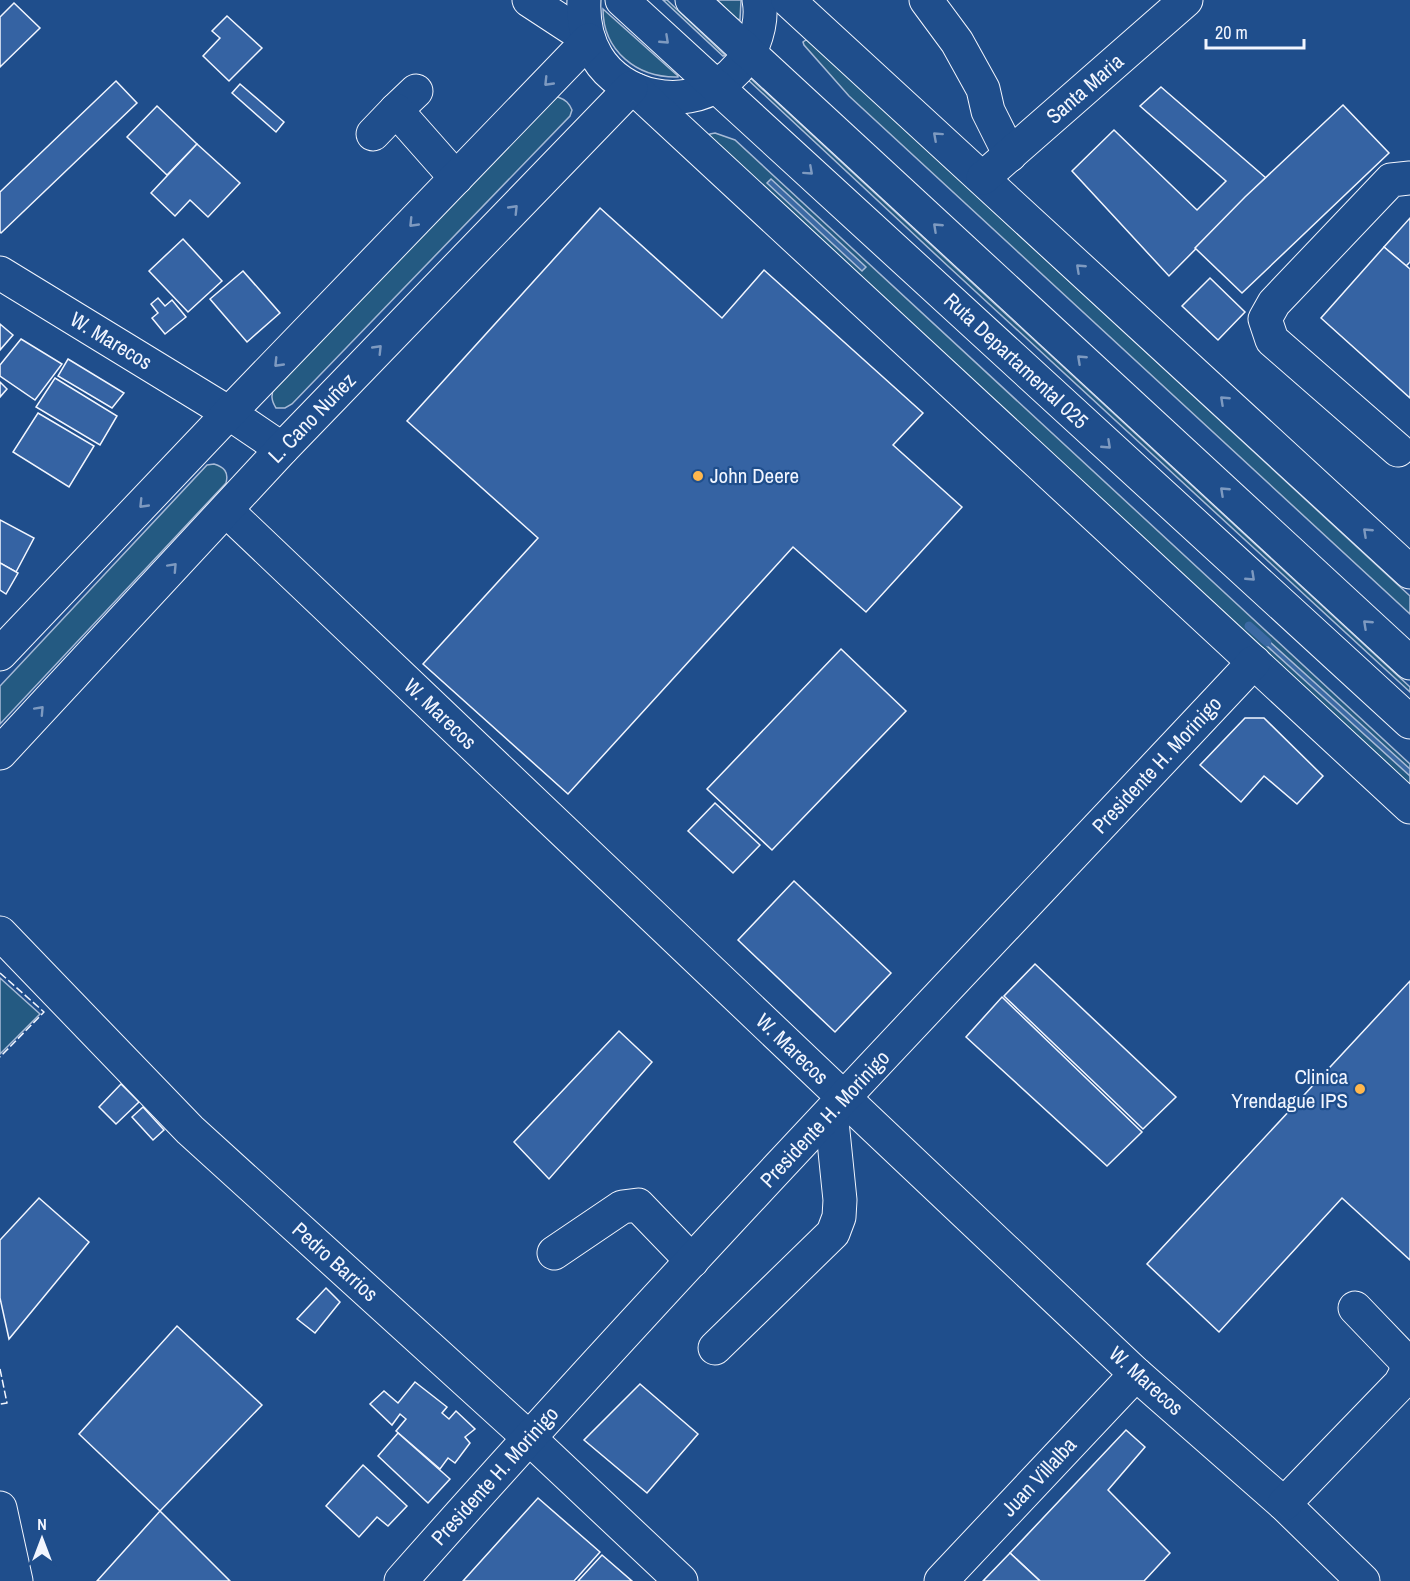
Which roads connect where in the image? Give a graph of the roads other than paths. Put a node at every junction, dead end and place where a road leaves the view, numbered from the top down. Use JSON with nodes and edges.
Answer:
{"nodes":[{"id":1,"x":530,"y":0,"type":"edge"},
{"id":2,"x":584,"y":0,"type":"edge"},
{"id":3,"x":622,"y":0,"type":"edge"},
{"id":4,"x":692,"y":0,"type":"edge"},
{"id":5,"x":759,"y":0,"type":"edge"},
{"id":6,"x":788,"y":0,"type":"edge"},
{"id":7,"x":926,"y":0,"type":"edge"},
{"id":8,"x":1186,"y":0,"type":"edge"},
{"id":9,"x":588,"y":39,"type":"junction"},
{"id":10,"x":749,"y":53,"type":"junction"},
{"id":11,"x":716,"y":86,"type":"junction"},
{"id":12,"x":633,"y":89,"type":"junction"},
{"id":13,"x":373,"y":134,"type":"dead end"},
{"id":14,"x":1010,"y":155,"type":"junction"},
{"id":15,"x":456,"y":178,"type":"junction"},
{"id":16,"x":983,"y":178,"type":"junction"},
{"id":17,"x":1410,"y":178,"type":"edge"},
{"id":18,"x":0,"y":273,"type":"edge"},
{"id":19,"x":230,"y":413,"type":"junction"},
{"id":20,"x":282,"y":449,"type":"junction"},
{"id":21,"x":1398,"y":450,"type":"dead end"},
{"id":22,"x":226,"y":510,"type":"junction"},
{"id":23,"x":1410,"y":572,"type":"edge"},
{"id":24,"x":0,"y":654,"type":"edge"},
{"id":25,"x":1254,"y":662,"type":"junction"},
{"id":26,"x":1410,"y":663,"type":"edge"},
{"id":27,"x":1410,"y":722,"type":"edge"},
{"id":28,"x":0,"y":753,"type":"edge"},
{"id":29,"x":1410,"y":807,"type":"edge"},
{"id":30,"x":0,"y":933,"type":"edge"},
{"id":31,"x":837,"y":1105,"type":"junction"},
{"id":32,"x":554,"y":1253,"type":"dead end"},
{"id":33,"x":692,"y":1261,"type":"junction"},
{"id":34,"x":1355,"y":1308,"type":"dead end"},
{"id":35,"x":715,"y":1348,"type":"dead end"},
{"id":36,"x":1137,"y":1374,"type":"junction"},
{"id":37,"x":528,"y":1437,"type":"junction"},
{"id":38,"x":1284,"y":1504,"type":"junction"},
{"id":39,"x":0,"y":1508,"type":"edge"},
{"id":40,"x":16,"y":1581,"type":"edge"},
{"id":41,"x":401,"y":1581,"type":"edge"},
{"id":42,"x":681,"y":1581,"type":"edge"},
{"id":43,"x":941,"y":1581,"type":"edge"},
{"id":44,"x":1364,"y":1581,"type":"edge"}],
"edges":[{"from":1,"to":9,"type":"main road"},
{"from":2,"to":9,"type":"main road"},
{"from":3,"to":11,"type":"main road","name":"Ruta Departamental 025","one_way":true},
{"from":4,"to":10,"type":"main road"},
{"from":5,"to":10,"type":"main road"},
{"from":16,"to":6,"type":"main road","one_way":true},
{"from":7,"to":14,"type":"main road"},
{"from":8,"to":14,"type":"main road","name":"Santa Maria"},
{"from":9,"to":12,"type":"main road"},
{"from":9,"to":15,"type":"main road","one_way":true},
{"from":10,"to":11,"type":"main road"},
{"from":26,"to":10,"type":"main road","one_way":true},
{"from":11,"to":12,"type":"main road"},
{"from":11,"to":27,"type":"main road","name":"Ruta Departamental 025","one_way":true},
{"from":20,"to":12,"type":"main road","name":"L. Cano Nuñez","one_way":true},
{"from":12,"to":25,"type":"main road"},
{"from":13,"to":15,"type":"main road"},
{"from":14,"to":16,"type":"main road","name":"Santa Maria"},
{"from":15,"to":19,"type":"main road","one_way":true},
{"from":23,"to":16,"type":"main road","one_way":true},
{"from":17,"to":21,"type":"main road"},
{"from":18,"to":19,"type":"main road","name":"W. Marecos"},
{"from":19,"to":20,"type":"main road","name":"W. Marecos"},
{"from":19,"to":24,"type":"main road","one_way":true},
{"from":20,"to":22,"type":"main road","name":"L. Cano Nuñez"},
{"from":28,"to":22,"type":"main road","name":"L. Cano Nuñez","one_way":true},
{"from":22,"to":31,"type":"main road","name":"W. Marecos"},
{"from":25,"to":29,"type":"main road"},
{"from":25,"to":31,"type":"main road","name":"Presidente H. Morinigo"},
{"from":30,"to":37,"type":"main road","name":"Pedro Barrios"},
{"from":31,"to":33,"type":"main road","name":"Presidente H. Morinigo"},
{"from":31,"to":35,"type":"main road"},
{"from":31,"to":36,"type":"main road","name":"W. Marecos"},
{"from":32,"to":33,"type":"main road"},
{"from":33,"to":37,"type":"main road","name":"Presidente H. Morinigo"},
{"from":34,"to":38,"type":"main road"},
{"from":36,"to":38,"type":"main road","name":"W. Marecos"},
{"from":36,"to":43,"type":"main road","name":"Juan Villalba"},
{"from":37,"to":41,"type":"main road","name":"Presidente H. Morinigo"},
{"from":37,"to":42,"type":"main road","name":"Pedro Barrios"},
{"from":38,"to":44,"type":"main road","name":"W. Marecos"},
{"from":39,"to":40,"type":"main road"}]}
